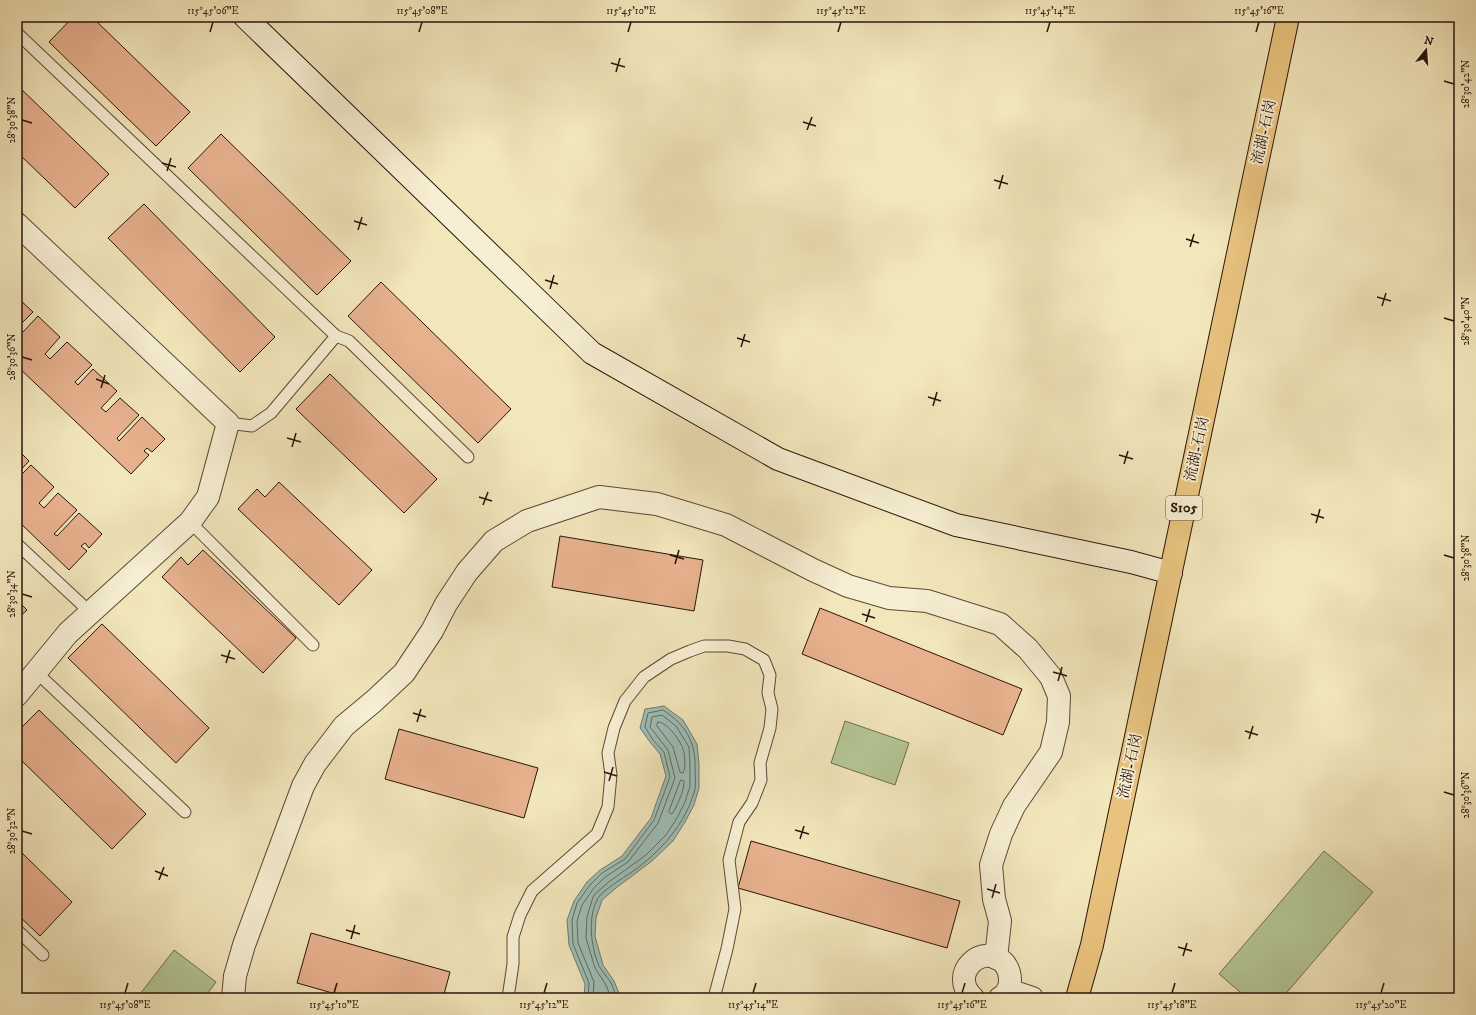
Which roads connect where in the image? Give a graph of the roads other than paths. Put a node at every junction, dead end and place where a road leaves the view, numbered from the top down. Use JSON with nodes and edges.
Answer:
{"nodes":[{"id":1,"x":245,"y":17,"type":"edge"},
{"id":2,"x":1288,"y":17,"type":"edge"},
{"id":3,"x":17,"y":32,"type":"edge"},
{"id":4,"x":17,"y":224,"type":"edge"},
{"id":5,"x":336,"y":336,"type":"junction"},
{"id":6,"x":228,"y":423,"type":"junction"},
{"id":7,"x":468,"y":457,"type":"dead end"},
{"id":8,"x":190,"y":522,"type":"junction"},
{"id":9,"x":17,"y":544,"type":"edge"},
{"id":10,"x":1171,"y":573,"type":"junction"},
{"id":11,"x":91,"y":612,"type":"junction"},
{"id":12,"x":313,"y":645,"type":"dead end"},
{"id":13,"x":36,"y":672,"type":"junction"},
{"id":14,"x":17,"y":695,"type":"edge"},
{"id":15,"x":185,"y":812,"type":"dead end"},
{"id":16,"x":17,"y":930,"type":"edge"},
{"id":17,"x":43,"y":955,"type":"dead end"},
{"id":18,"x":996,"y":958,"type":"junction"},
{"id":19,"x":1004,"y":994,"type":"edge"},
{"id":20,"x":233,"y":998,"type":"edge"},
{"id":21,"x":508,"y":998,"type":"edge"},
{"id":22,"x":714,"y":998,"type":"edge"},
{"id":23,"x":973,"y":998,"type":"edge"},
{"id":24,"x":1032,"y":998,"type":"edge"},
{"id":25,"x":1077,"y":998,"type":"edge"}],
"edges":[{"from":1,"to":10,"type":"street"},
{"from":2,"to":10,"type":"main road","name":"流湖-石岗","number":"S105"},
{"from":3,"to":5,"type":"lane"},
{"from":4,"to":6,"type":"street"},
{"from":5,"to":6,"type":"lane"},
{"from":5,"to":7,"type":"lane"},
{"from":6,"to":8,"type":"street"},
{"from":8,"to":11,"type":"street"},
{"from":8,"to":12,"type":"lane"},
{"from":9,"to":11,"type":"lane"},
{"from":10,"to":25,"type":"main road","name":"流湖-石岗","number":"S105"},
{"from":11,"to":13,"type":"street"},
{"from":13,"to":14,"type":"street"},
{"from":13,"to":15,"type":"lane"},
{"from":16,"to":17,"type":"lane"},
{"from":18,"to":19,"type":"street"},
{"from":18,"to":20,"type":"street"},
{"from":18,"to":23,"type":"street"},
{"from":19,"to":24,"type":"street"},
{"from":21,"to":22,"type":"lane"}]}
